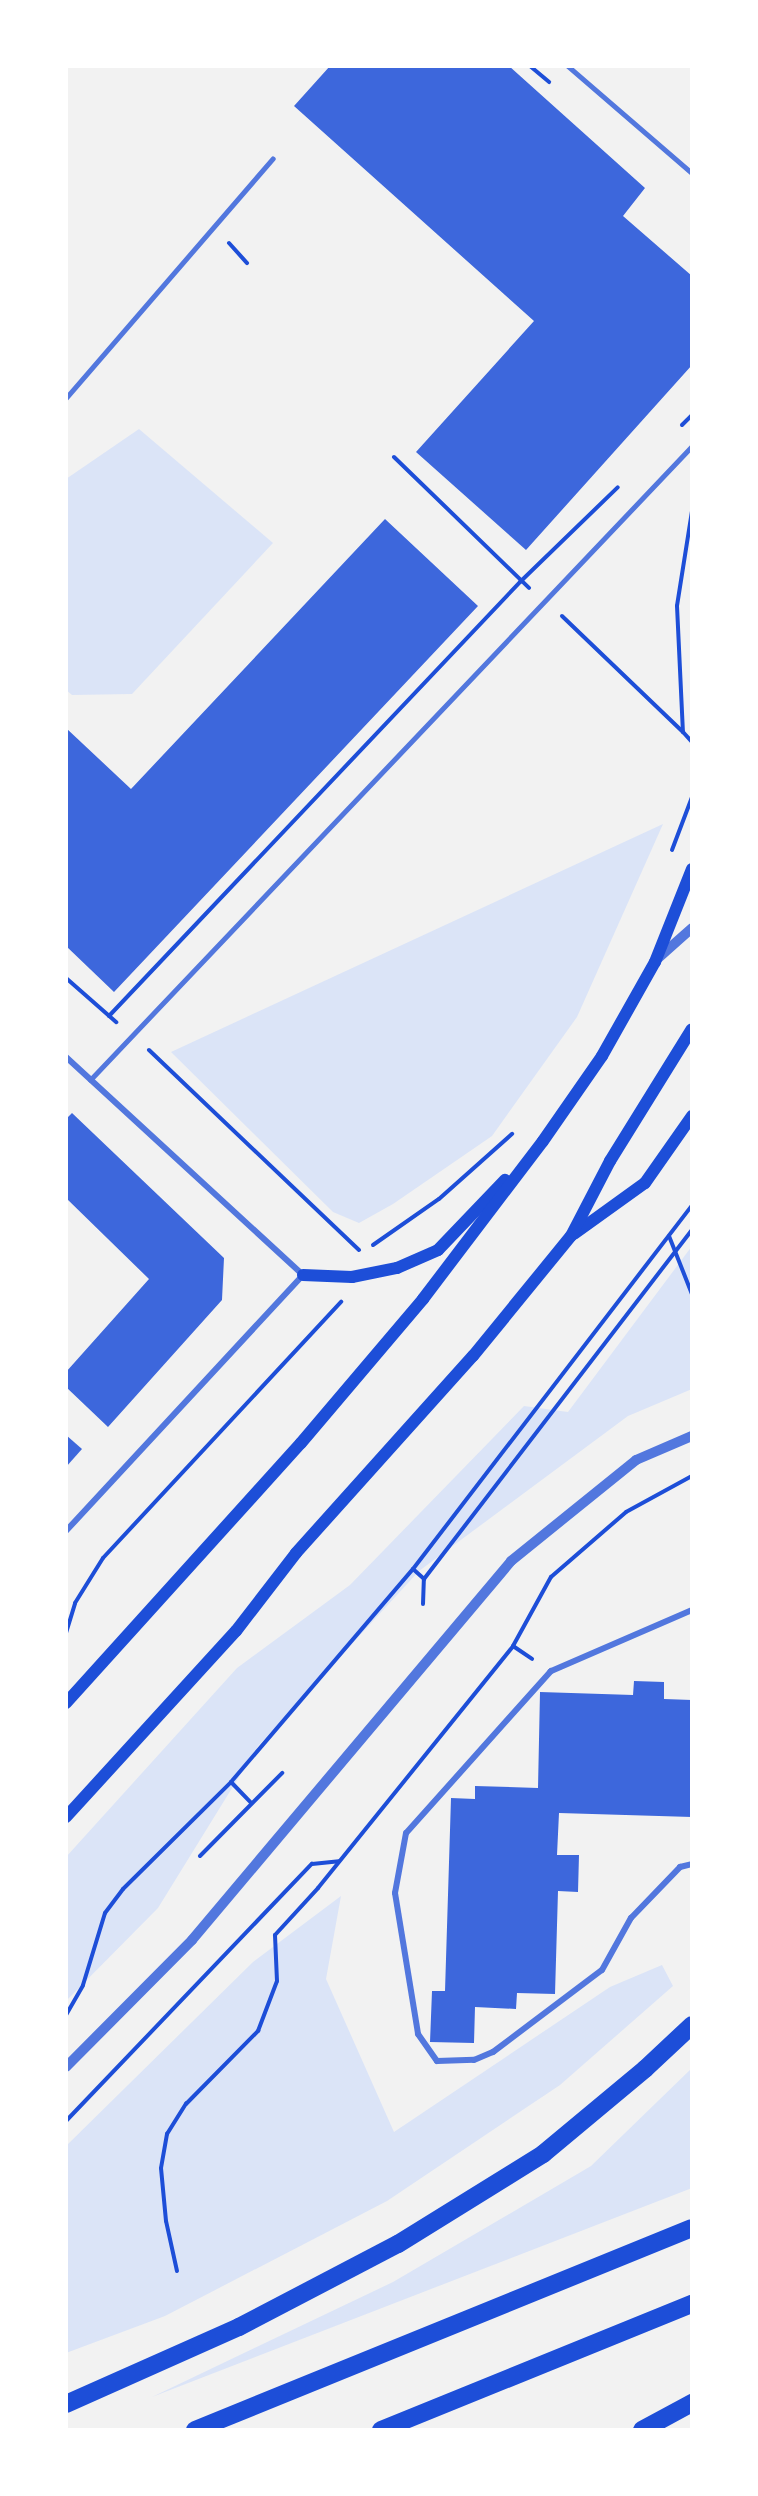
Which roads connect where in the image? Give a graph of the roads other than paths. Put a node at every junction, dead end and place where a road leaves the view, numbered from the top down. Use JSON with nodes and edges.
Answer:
{"nodes":[{"id":1,"x":568,"y":66,"type":"edge"},
{"id":2,"x":272,"y":159,"type":"dead end"},
{"id":3,"x":692,"y":173,"type":"edge"},
{"id":4,"x":66,"y":398,"type":"edge"},
{"id":5,"x":692,"y":446,"type":"edge"},
{"id":6,"x":692,"y":868,"type":"edge"},
{"id":7,"x":692,"y":928,"type":"edge"},
{"id":8,"x":655,"y":962,"type":"junction"},
{"id":9,"x":692,"y":1029,"type":"edge"},
{"id":10,"x":66,"y":1058,"type":"edge"},
{"id":11,"x":90,"y":1080,"type":"junction"},
{"id":12,"x":692,"y":1116,"type":"edge"},
{"id":13,"x":543,"y":1141,"type":"junction"},
{"id":14,"x":571,"y":1236,"type":"junction"},
{"id":15,"x":303,"y":1275,"type":"junction"},
{"id":16,"x":692,"y":1436,"type":"edge"},
{"id":17,"x":66,"y":1531,"type":"edge"},
{"id":18,"x":692,"y":1610,"type":"edge"},
{"id":19,"x":66,"y":1703,"type":"edge"},
{"id":20,"x":66,"y":1817,"type":"edge"},
{"id":21,"x":692,"y":1864,"type":"edge"},
{"id":22,"x":692,"y":2025,"type":"edge"},
{"id":23,"x":66,"y":2067,"type":"edge"},
{"id":24,"x":692,"y":2228,"type":"edge"},
{"id":25,"x":692,"y":2304,"type":"edge"},
{"id":26,"x":692,"y":2403,"type":"edge"},
{"id":27,"x":66,"y":2404,"type":"edge"},
{"id":28,"x":195,"y":2430,"type":"edge"},
{"id":29,"x":381,"y":2430,"type":"edge"},
{"id":30,"x":642,"y":2430,"type":"edge"}],
"edges":[{"from":1,"to":3,"type":"lane"},
{"from":2,"to":4,"type":"lane"},
{"from":5,"to":11,"type":"lane"},
{"from":6,"to":8,"type":"main road"},
{"from":7,"to":8,"type":"street"},
{"from":8,"to":13,"type":"main road"},
{"from":9,"to":14,"type":"main road"},
{"from":10,"to":11,"type":"street"},
{"from":11,"to":15,"type":"street"},
{"from":12,"to":14,"type":"main road"},
{"from":13,"to":15,"type":"main road"},
{"from":13,"to":19,"type":"main road"},
{"from":14,"to":20,"type":"main road"},
{"from":15,"to":17,"type":"street"},
{"from":16,"to":23,"type":"street"},
{"from":18,"to":21,"type":"street"},
{"from":22,"to":27,"type":"highway"},
{"from":24,"to":28,"type":"highway"},
{"from":25,"to":29,"type":"highway"},
{"from":26,"to":30,"type":"highway"}]}
